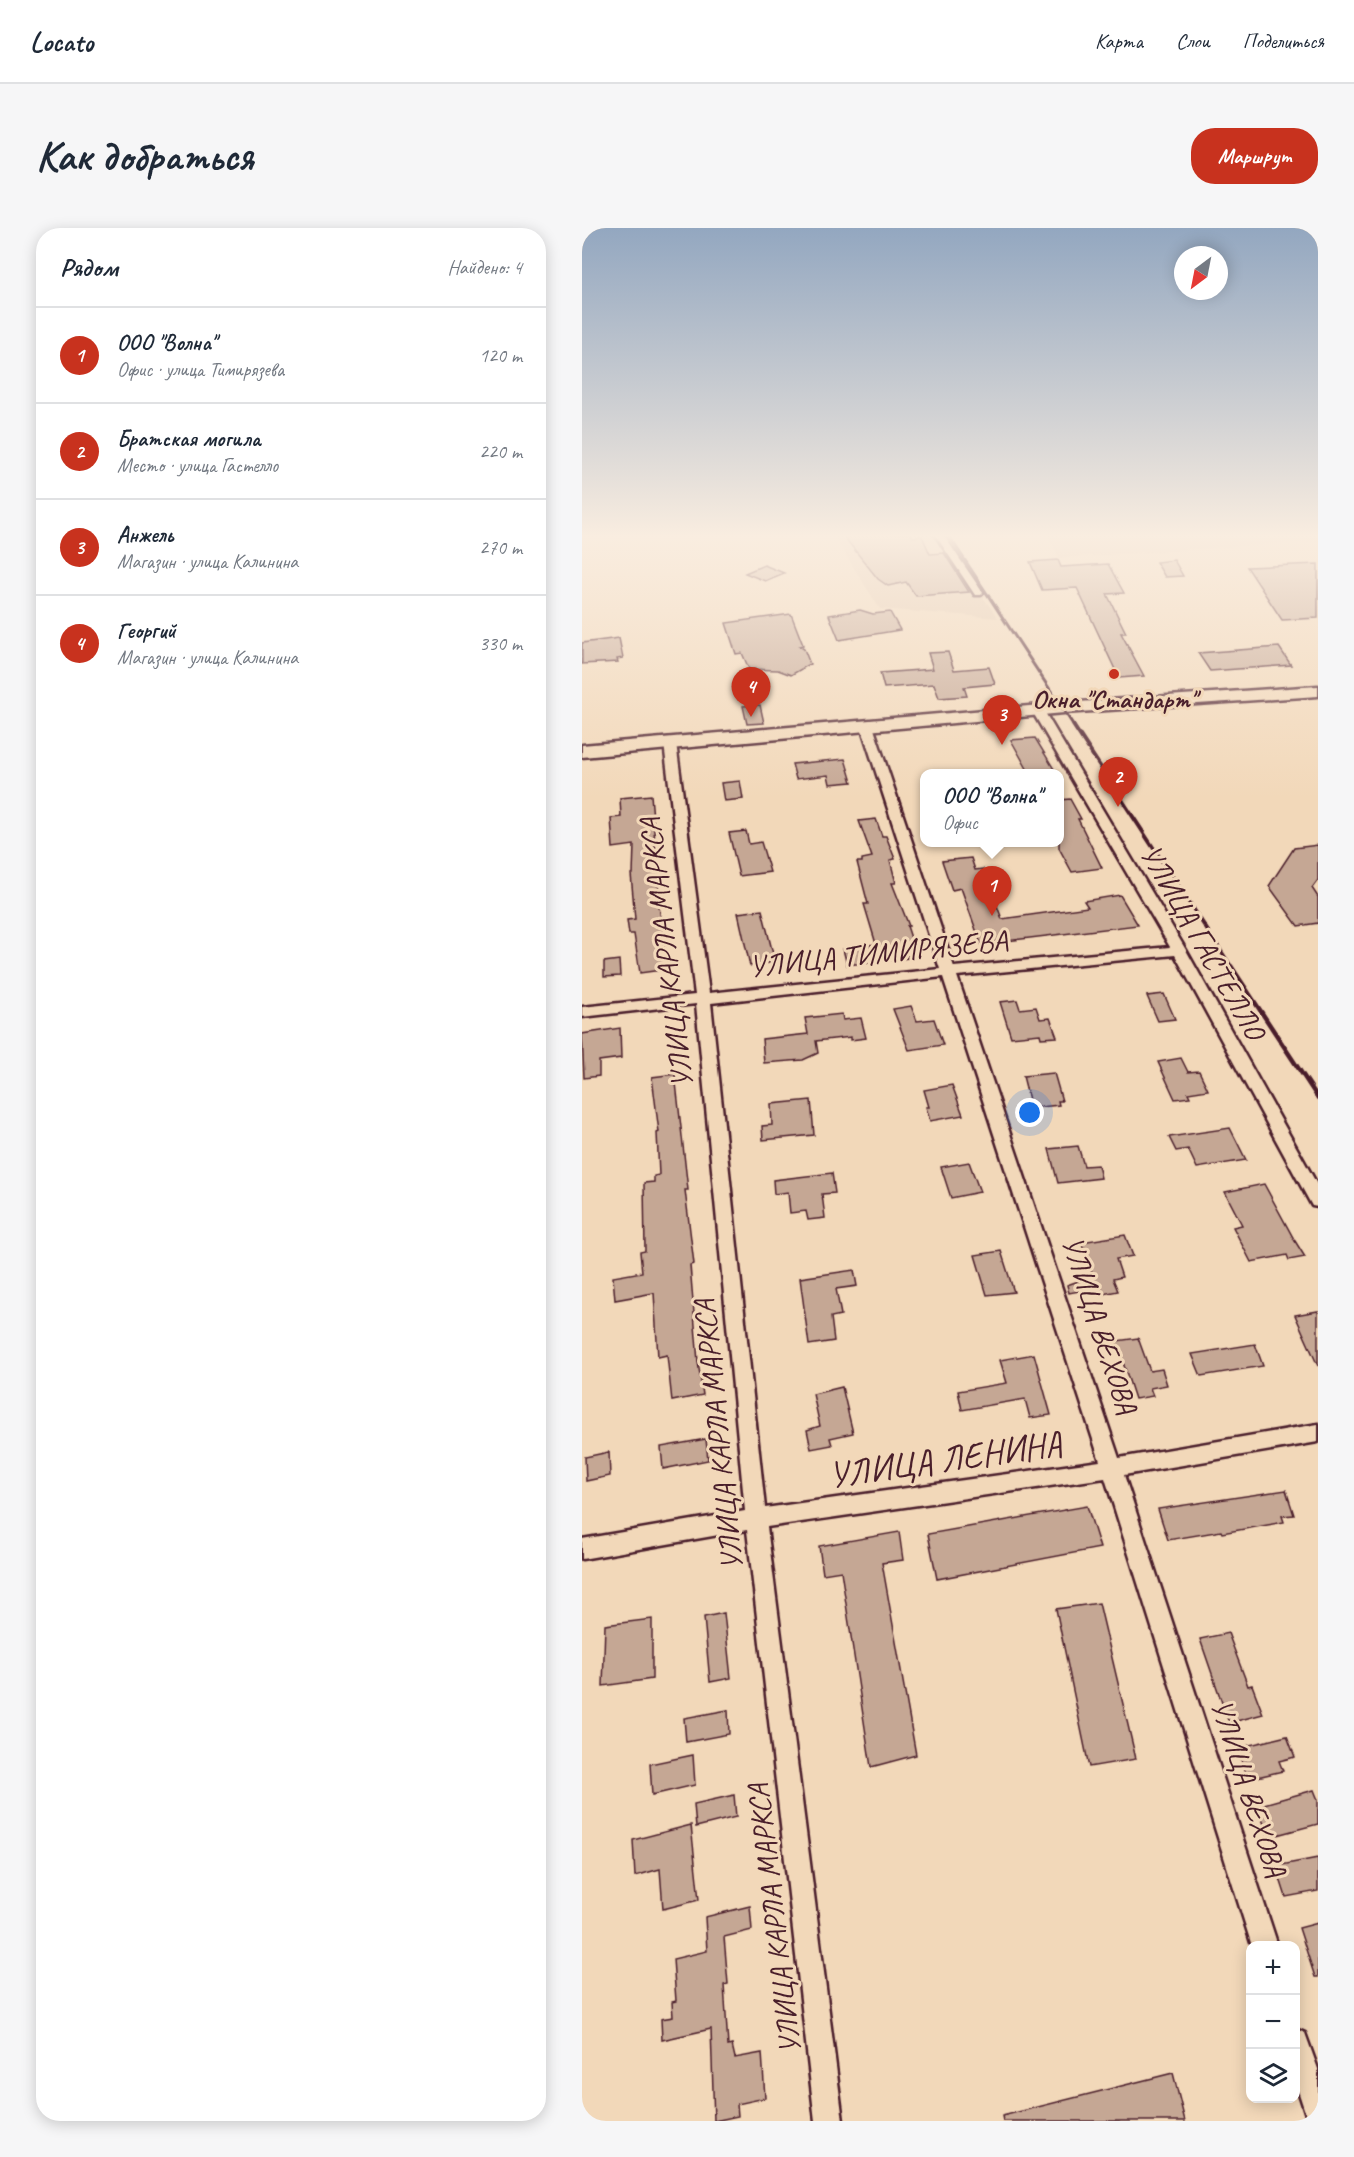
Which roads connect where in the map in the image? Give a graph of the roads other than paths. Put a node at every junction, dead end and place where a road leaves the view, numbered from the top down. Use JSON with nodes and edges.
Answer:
{"nodes":[{"id":1,"x":1318,"y":692,"type":"edge"},
{"id":2,"x":1038,"y":711,"type":"junction"},
{"id":3,"x":867,"y":726,"type":"junction"},
{"id":4,"x":670,"y":743,"type":"junction"},
{"id":5,"x":582,"y":752,"type":"edge"},
{"id":6,"x":1179,"y":950,"type":"junction"},
{"id":7,"x":950,"y":972,"type":"junction"},
{"id":8,"x":704,"y":999,"type":"junction"},
{"id":9,"x":582,"y":1012,"type":"edge"},
{"id":10,"x":1318,"y":1202,"type":"edge"},
{"id":11,"x":1318,"y":1433,"type":"edge"},
{"id":12,"x":1112,"y":1468,"type":"junction"},
{"id":13,"x":756,"y":1519,"type":"junction"},
{"id":14,"x":582,"y":1549,"type":"edge"},
{"id":15,"x":1263,"y":1941,"type":"edge"},
{"id":16,"x":1298,"y":2049,"type":"edge"},
{"id":17,"x":1318,"y":2112,"type":"edge"},
{"id":18,"x":829,"y":2121,"type":"edge"}],
"edges":[{"from":1,"to":2,"type":"main road"},
{"from":2,"to":3,"type":"main road"},
{"from":2,"to":6,"type":"street","name":"УЛИЦА ГАСТЕЛЛО"},
{"from":3,"to":4,"type":"main road"},
{"from":3,"to":7,"type":"street","name":"УЛИЦА ВЕХОВА"},
{"from":4,"to":5,"type":"main road"},
{"from":4,"to":8,"type":"street","name":"УЛИЦА КАРЛА МАРКСА"},
{"from":6,"to":7,"type":"street","name":"УЛИЦА ТИМИРЯЗЕВА"},
{"from":6,"to":10,"type":"street","name":"УЛИЦА ГАСТЕЛЛО"},
{"from":7,"to":8,"type":"street","name":"УЛИЦА ТИМИРЯЗЕВА"},
{"from":7,"to":12,"type":"street","name":"УЛИЦА ВЕХОВА"},
{"from":8,"to":9,"type":"street","name":"УЛИЦА ТИМИРЯЗЕВА"},
{"from":8,"to":13,"type":"street","name":"УЛИЦА КАРЛА МАРКСА"},
{"from":11,"to":12,"type":"street","name":"УЛИЦА ЛЕНИНА"},
{"from":12,"to":13,"type":"street","name":"УЛИЦА ЛЕНИНА"},
{"from":12,"to":15,"type":"street","name":"УЛИЦА ВЕХОВА"},
{"from":13,"to":14,"type":"street","name":"УЛИЦА ЛЕНИНА"},
{"from":13,"to":18,"type":"street","name":"УЛИЦА КАРЛА МАРКСА"},
{"from":16,"to":17,"type":"street"}]}
